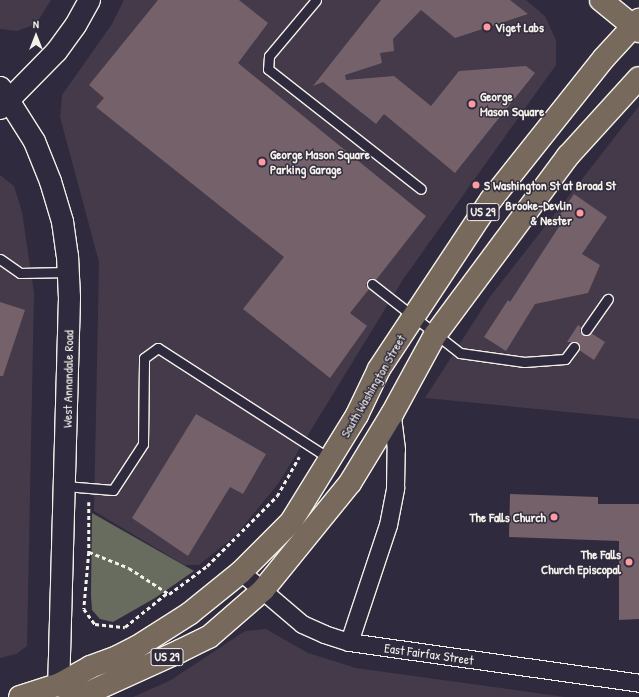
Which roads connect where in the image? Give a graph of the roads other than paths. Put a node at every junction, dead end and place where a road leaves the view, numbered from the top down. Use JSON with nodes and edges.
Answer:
{"nodes":[{"id":1,"x":89,"y":0,"type":"edge"},
{"id":2,"x":316,"y":0,"type":"edge"},
{"id":3,"x":601,"y":0,"type":"edge"},
{"id":4,"x":637,"y":26,"type":"edge"},
{"id":5,"x":639,"y":78,"type":"edge"},
{"id":6,"x":3,"y":98,"type":"edge"},
{"id":7,"x":421,"y":189,"type":"dead end"},
{"id":8,"x":0,"y":259,"type":"edge"},
{"id":9,"x":68,"y":272,"type":"junction"},
{"id":10,"x":372,"y":284,"type":"dead end"},
{"id":11,"x":608,"y":299,"type":"dead end"},
{"id":12,"x":413,"y":317,"type":"junction"},
{"id":13,"x":586,"y":330,"type":"dead end"},
{"id":14,"x":435,"y":335,"type":"junction"},
{"id":15,"x":574,"y":347,"type":"dead end"},
{"id":16,"x":392,"y":414,"type":"junction"},
{"id":17,"x":331,"y":460,"type":"junction"},
{"id":18,"x":65,"y":486,"type":"junction"},
{"id":19,"x":241,"y":572,"type":"junction"},
{"id":20,"x":263,"y":590,"type":"junction"},
{"id":21,"x":349,"y":642,"type":"junction"},
{"id":22,"x":639,"y":683,"type":"edge"},
{"id":23,"x":58,"y":685,"type":"junction"},
{"id":24,"x":20,"y":697,"type":"edge"}],
"edges":[{"from":1,"to":6,"type":"street"},
{"from":2,"to":7,"type":"lane"},
{"from":3,"to":4,"type":"main road"},
{"from":4,"to":12,"type":"main road","name":"South Washington Street","number":"US 29"},
{"from":5,"to":14,"type":"main road","number":"US 29"},
{"from":6,"to":9,"type":"street","name":"West Annandale Road"},
{"from":8,"to":9,"type":"lane"},
{"from":9,"to":18,"type":"street","name":"West Annandale Road"},
{"from":10,"to":12,"type":"lane"},
{"from":11,"to":13,"type":"lane"},
{"from":12,"to":14,"type":"lane"},
{"from":12,"to":17,"type":"main road","name":"South Washington Street","number":"US 29"},
{"from":14,"to":15,"type":"lane"},
{"from":14,"to":16,"type":"main road","number":"US 29"},
{"from":16,"to":20,"type":"main road","number":"US 29"},
{"from":16,"to":21,"type":"street"},
{"from":17,"to":18,"type":"lane"},
{"from":17,"to":19,"type":"main road","name":"South Washington Street","number":"US 29"},
{"from":18,"to":23,"type":"street","name":"West Annandale Road"},
{"from":19,"to":20,"type":"street","name":"East Fairfax Street"},
{"from":19,"to":23,"type":"main road","name":"South Washington Street","number":"US 29"},
{"from":20,"to":21,"type":"street","name":"East Fairfax Street"},
{"from":20,"to":23,"type":"main road","number":"US 29"},
{"from":21,"to":22,"type":"street","name":"East Fairfax Street"},
{"from":23,"to":24,"type":"main road","name":"South Washington Street","number":"US 29"}]}
